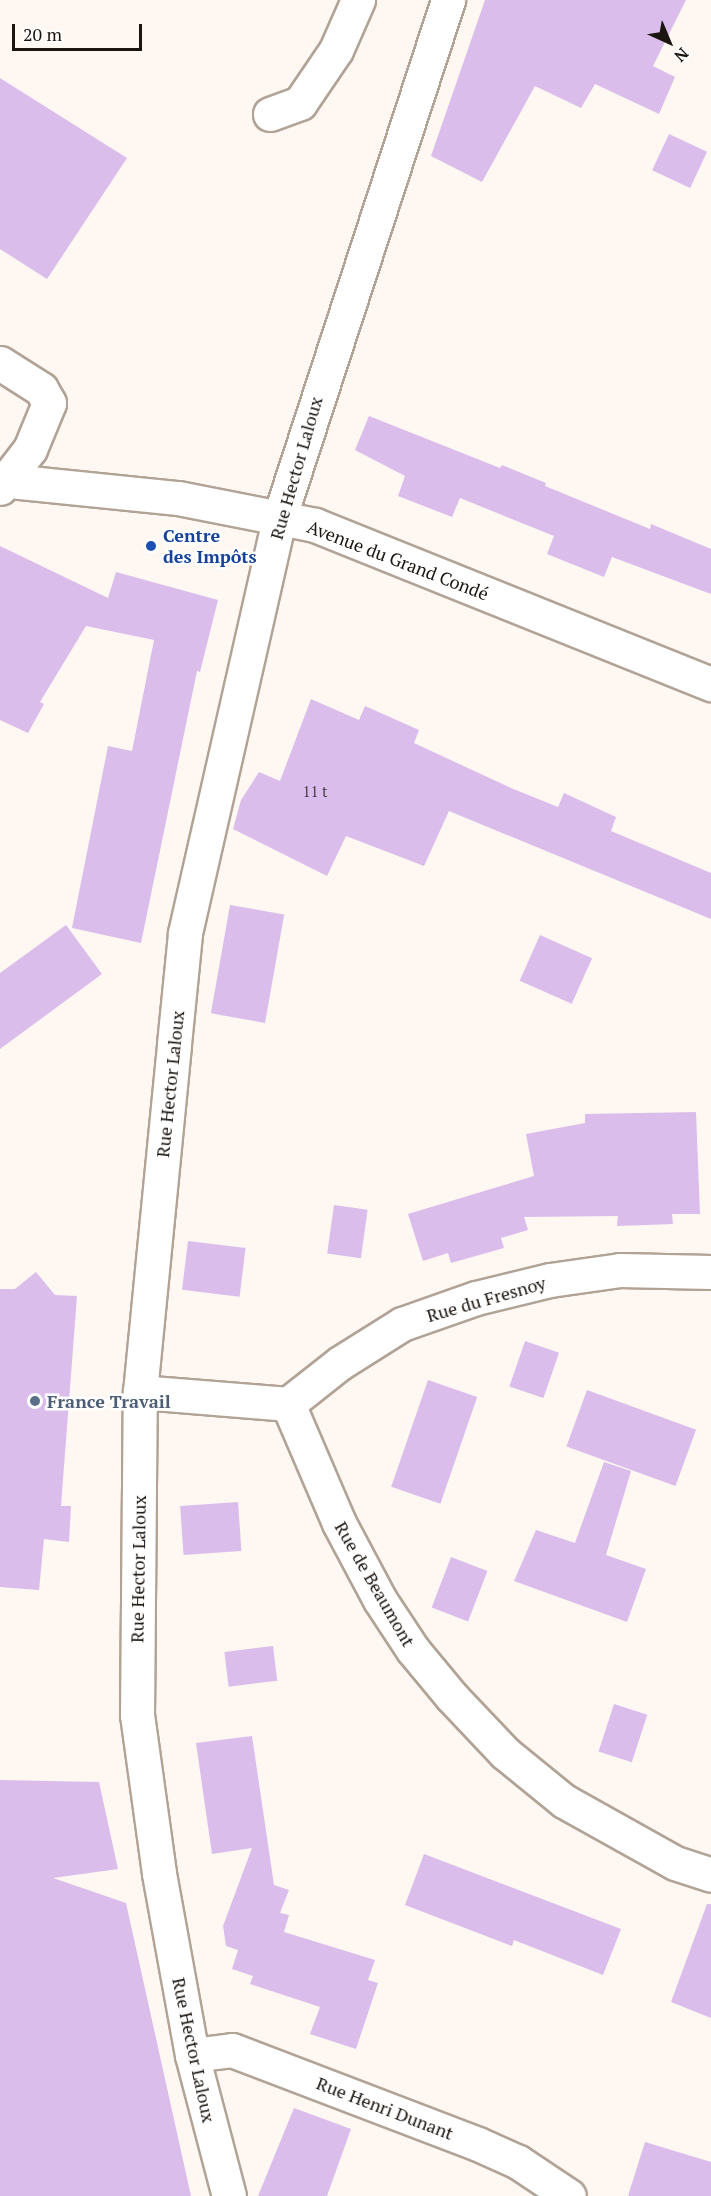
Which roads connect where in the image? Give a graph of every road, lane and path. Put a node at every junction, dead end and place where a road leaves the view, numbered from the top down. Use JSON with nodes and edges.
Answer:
{"nodes":[{"id":1,"x":358,"y":0,"type":"edge"},
{"id":2,"x":448,"y":0,"type":"edge"},
{"id":3,"x":270,"y":114,"type":"dead end"},
{"id":4,"x":0,"y":363,"type":"edge"},
{"id":5,"x":1,"y":483,"type":"edge"},
{"id":6,"x":279,"y":519,"type":"junction"},
{"id":7,"x":711,"y":684,"type":"edge"},
{"id":8,"x":711,"y":1272,"type":"edge"},
{"id":9,"x":140,"y":1392,"type":"junction"},
{"id":10,"x":288,"y":1404,"type":"junction"},
{"id":11,"x":711,"y":1875,"type":"edge"},
{"id":12,"x":192,"y":2055,"type":"junction"},
{"id":13,"x":229,"y":2196,"type":"edge"},
{"id":14,"x":569,"y":2196,"type":"edge"}],
"edges":[{"from":1,"to":3,"type":"street"},
{"from":2,"to":6,"type":"street","name":"Rue Hector Laloux"},
{"from":4,"to":5,"type":"street"},
{"from":5,"to":6,"type":"street","name":"Avenue du Grand Condé"},
{"from":6,"to":7,"type":"street","name":"Avenue du Grand Condé"},
{"from":6,"to":9,"type":"street","name":"Rue Hector Laloux"},
{"from":8,"to":10,"type":"street","name":"Rue du Fresnoy"},
{"from":9,"to":10,"type":"street"},
{"from":9,"to":12,"type":"street","name":"Rue Hector Laloux"},
{"from":10,"to":11,"type":"street","name":"Rue de Beaumont"},
{"from":12,"to":13,"type":"street","name":"Rue Hector Laloux"},
{"from":12,"to":14,"type":"street","name":"Rue Henri Dunant"}]}
